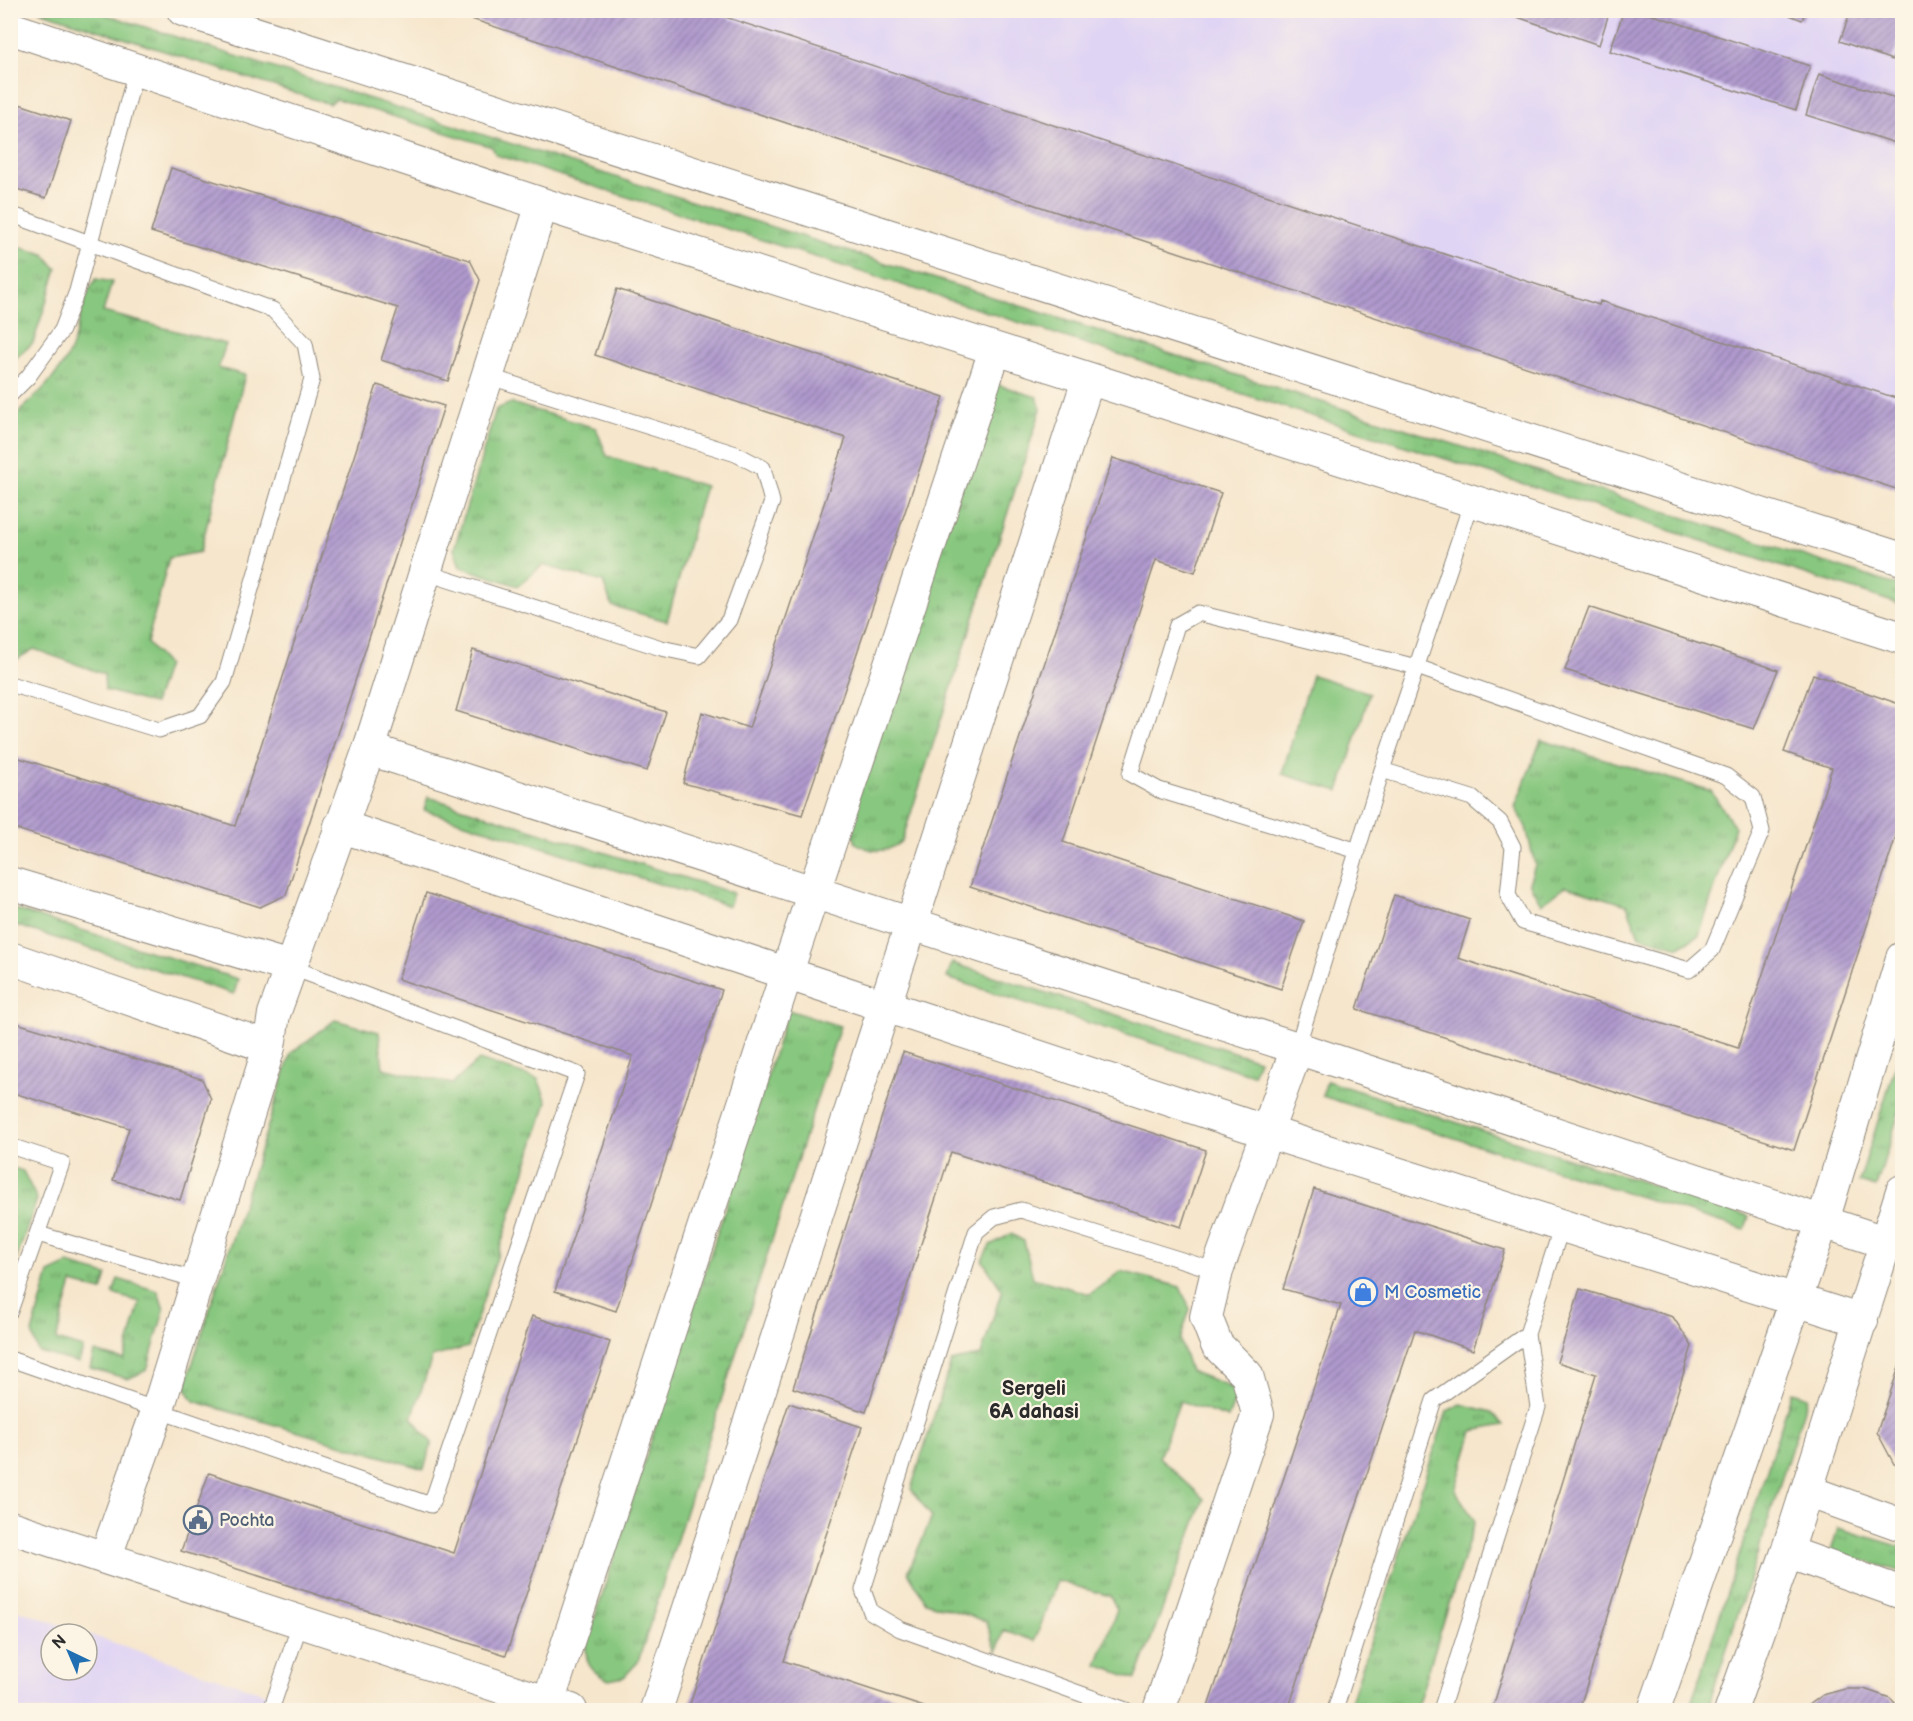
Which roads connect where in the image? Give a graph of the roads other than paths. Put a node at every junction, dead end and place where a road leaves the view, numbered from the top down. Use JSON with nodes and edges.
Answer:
{"nodes":[{"id":1,"x":183,"y":10,"type":"edge"},
{"id":2,"x":10,"y":28,"type":"edge"},
{"id":3,"x":136,"y":71,"type":"junction"},
{"id":4,"x":542,"y":204,"type":"junction"},
{"id":5,"x":10,"y":214,"type":"edge"},
{"id":6,"x":89,"y":242,"type":"junction"},
{"id":7,"x":995,"y":350,"type":"junction"},
{"id":8,"x":487,"y":376,"type":"junction"},
{"id":9,"x":1088,"y":380,"type":"junction"},
{"id":10,"x":10,"y":395,"type":"edge"},
{"id":11,"x":1472,"y":501,"type":"junction"},
{"id":12,"x":1902,"y":559,"type":"edge"},
{"id":13,"x":424,"y":572,"type":"junction"},
{"id":14,"x":1902,"y":638,"type":"edge"},
{"id":15,"x":1417,"y":667,"type":"junction"},
{"id":16,"x":10,"y":684,"type":"edge"},
{"id":17,"x":369,"y":749,"type":"junction"},
{"id":18,"x":1382,"y":770,"type":"junction"},
{"id":19,"x":340,"y":826,"type":"junction"},
{"id":20,"x":1358,"y":851,"type":"junction"},
{"id":21,"x":10,"y":883,"type":"edge"},
{"id":22,"x":814,"y":892,"type":"junction"},
{"id":23,"x":911,"y":924,"type":"junction"},
{"id":24,"x":10,"y":958,"type":"edge"},
{"id":25,"x":1902,"y":958,"type":"edge"},
{"id":26,"x":291,"y":967,"type":"junction"},
{"id":27,"x":786,"y":975,"type":"junction"},
{"id":28,"x":884,"y":1007,"type":"junction"},
{"id":29,"x":269,"y":1047,"type":"junction"},
{"id":30,"x":1298,"y":1048,"type":"junction"},
{"id":31,"x":1267,"y":1132,"type":"junction"},
{"id":32,"x":10,"y":1146,"type":"edge"},
{"id":33,"x":1902,"y":1191,"type":"edge"},
{"id":34,"x":1822,"y":1221,"type":"junction"},
{"id":35,"x":1562,"y":1226,"type":"junction"},
{"id":36,"x":38,"y":1234,"type":"junction"},
{"id":37,"x":1887,"y":1243,"type":"junction"},
{"id":38,"x":1217,"y":1271,"type":"junction"},
{"id":39,"x":197,"y":1280,"type":"junction"},
{"id":40,"x":1796,"y":1300,"type":"junction"},
{"id":41,"x":10,"y":1311,"type":"edge"},
{"id":42,"x":1862,"y":1321,"type":"junction"},
{"id":43,"x":1527,"y":1334,"type":"junction"},
{"id":44,"x":10,"y":1359,"type":"edge"},
{"id":45,"x":158,"y":1409,"type":"junction"},
{"id":46,"x":1807,"y":1491,"type":"junction"},
{"id":47,"x":1902,"y":1525,"type":"edge"},
{"id":48,"x":10,"y":1527,"type":"edge"},
{"id":49,"x":1787,"y":1552,"type":"junction"},
{"id":50,"x":106,"y":1556,"type":"junction"},
{"id":51,"x":1902,"y":1593,"type":"edge"},
{"id":52,"x":301,"y":1621,"type":"junction"},
{"id":53,"x":560,"y":1707,"type":"edge"},
{"id":54,"x":271,"y":1710,"type":"edge"},
{"id":55,"x":656,"y":1710,"type":"edge"},
{"id":56,"x":1126,"y":1710,"type":"edge"},
{"id":57,"x":1159,"y":1710,"type":"edge"},
{"id":58,"x":1335,"y":1710,"type":"edge"},
{"id":59,"x":1441,"y":1710,"type":"edge"},
{"id":60,"x":1654,"y":1710,"type":"edge"},
{"id":61,"x":1731,"y":1710,"type":"edge"}],
"edges":[{"from":1,"to":12,"type":"street"},
{"from":2,"to":3,"type":"street"},
{"from":3,"to":4,"type":"street"},
{"from":3,"to":6,"type":"lane"},
{"from":4,"to":7,"type":"street"},
{"from":4,"to":8,"type":"street"},
{"from":5,"to":6,"type":"lane"},
{"from":6,"to":10,"type":"lane"},
{"from":6,"to":16,"type":"lane"},
{"from":7,"to":9,"type":"street"},
{"from":7,"to":22,"type":"street"},
{"from":8,"to":13,"type":"street"},
{"from":8,"to":13,"type":"lane"},
{"from":9,"to":11,"type":"street"},
{"from":9,"to":23,"type":"street"},
{"from":11,"to":14,"type":"street"},
{"from":11,"to":15,"type":"lane"},
{"from":13,"to":17,"type":"street"},
{"from":15,"to":18,"type":"lane"},
{"from":15,"to":18,"type":"lane"},
{"from":15,"to":20,"type":"lane"},
{"from":17,"to":19,"type":"street"},
{"from":17,"to":22,"type":"street"},
{"from":18,"to":20,"type":"lane"},
{"from":19,"to":26,"type":"street"},
{"from":19,"to":27,"type":"street"},
{"from":20,"to":30,"type":"lane"},
{"from":21,"to":26,"type":"street"},
{"from":22,"to":23,"type":"street"},
{"from":22,"to":27,"type":"street"},
{"from":23,"to":28,"type":"street"},
{"from":23,"to":30,"type":"street"},
{"from":24,"to":29,"type":"street"},
{"from":25,"to":34,"type":"street"},
{"from":26,"to":29,"type":"street"},
{"from":26,"to":45,"type":"lane"},
{"from":27,"to":28,"type":"street"},
{"from":27,"to":53,"type":"street"},
{"from":28,"to":31,"type":"street"},
{"from":28,"to":55,"type":"street"},
{"from":29,"to":39,"type":"street"},
{"from":30,"to":31,"type":"street"},
{"from":30,"to":34,"type":"street"},
{"from":31,"to":35,"type":"street"},
{"from":31,"to":38,"type":"street"},
{"from":32,"to":36,"type":"lane"},
{"from":33,"to":37,"type":"street"},
{"from":34,"to":37,"type":"street"},
{"from":34,"to":40,"type":"street"},
{"from":35,"to":40,"type":"street"},
{"from":35,"to":43,"type":"lane"},
{"from":36,"to":39,"type":"lane"},
{"from":36,"to":41,"type":"lane"},
{"from":37,"to":42,"type":"street"},
{"from":38,"to":56,"type":"lane"},
{"from":38,"to":57,"type":"street"},
{"from":39,"to":45,"type":"street"},
{"from":40,"to":42,"type":"street"},
{"from":40,"to":60,"type":"street"},
{"from":42,"to":46,"type":"street"},
{"from":43,"to":58,"type":"lane"},
{"from":43,"to":59,"type":"lane"},
{"from":44,"to":45,"type":"lane"},
{"from":45,"to":50,"type":"street"},
{"from":46,"to":47,"type":"street"},
{"from":46,"to":49,"type":"street"},
{"from":48,"to":50,"type":"street"},
{"from":49,"to":51,"type":"street"},
{"from":49,"to":61,"type":"street"},
{"from":50,"to":52,"type":"street"},
{"from":52,"to":53,"type":"street"},
{"from":52,"to":54,"type":"lane"}]}
